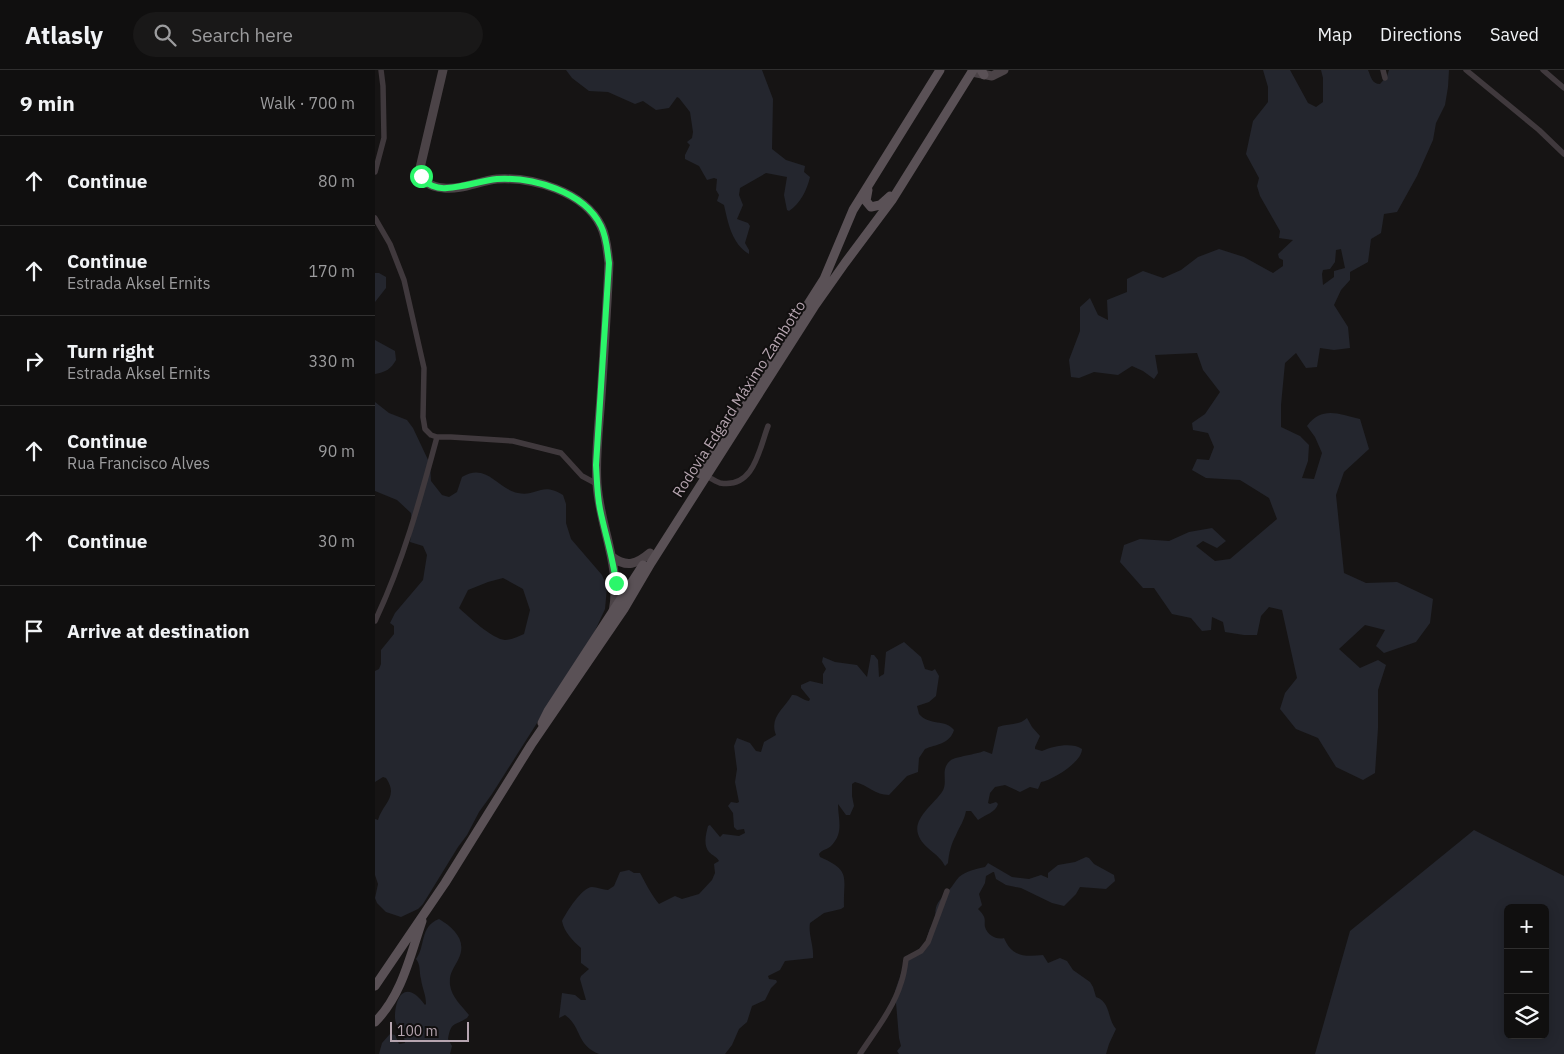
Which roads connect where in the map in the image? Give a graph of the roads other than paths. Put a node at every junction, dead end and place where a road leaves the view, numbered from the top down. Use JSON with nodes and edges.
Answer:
{"nodes":[{"id":1,"x":381,"y":70,"type":"edge"},
{"id":2,"x":443,"y":70,"type":"edge"},
{"id":3,"x":940,"y":70,"type":"edge"},
{"id":4,"x":945,"y":70,"type":"edge"},
{"id":5,"x":1004,"y":70,"type":"edge"},
{"id":6,"x":1383,"y":70,"type":"edge"},
{"id":7,"x":1466,"y":70,"type":"edge"},
{"id":8,"x":1543,"y":70,"type":"edge"},
{"id":9,"x":977,"y":72,"type":"edge"},
{"id":10,"x":1385,"y":78,"type":"dead end"},
{"id":11,"x":934,"y":79,"type":"junction"},
{"id":12,"x":967,"y":81,"type":"junction"},
{"id":13,"x":1564,"y":88,"type":"edge"},
{"id":14,"x":1564,"y":154,"type":"edge"},
{"id":15,"x":375,"y":172,"type":"edge"},
{"id":16,"x":874,"y":176,"type":"junction"},
{"id":17,"x":902,"y":183,"type":"junction"},
{"id":18,"x":375,"y":218,"type":"edge"},
{"id":19,"x":767,"y":426,"type":"dead end"},
{"id":20,"x":434,"y":436,"type":"junction"},
{"id":21,"x":706,"y":476,"type":"junction"},
{"id":22,"x":597,"y":484,"type":"junction"},
{"id":23,"x":650,"y":553,"type":"junction"},
{"id":24,"x":612,"y":556,"type":"junction"},
{"id":25,"x":612,"y":614,"type":"junction"},
{"id":26,"x":375,"y":621,"type":"edge"},
{"id":27,"x":531,"y":746,"type":"junction"},
{"id":28,"x":947,"y":891,"type":"dead end"},
{"id":29,"x":426,"y":910,"type":"junction"},
{"id":30,"x":375,"y":986,"type":"edge"},
{"id":31,"x":375,"y":1022,"type":"edge"},
{"id":32,"x":860,"y":1054,"type":"edge"}],
"edges":[{"from":1,"to":15,"type":"street"},
{"from":2,"to":22,"type":"street"},
{"from":3,"to":11,"type":"main road","name":"Rodovia Edgard Máximo Zambotto"},
{"from":4,"to":11,"type":"main road"},
{"from":5,"to":9,"type":"street"},
{"from":6,"to":10,"type":"street"},
{"from":7,"to":14,"type":"street"},
{"from":8,"to":13,"type":"street"},
{"from":9,"to":12,"type":"main road","name":"Rodovia Edgard Máximo Zambotto"},
{"from":9,"to":12,"type":"street"},
{"from":11,"to":16,"type":"main road","name":"Rodovia Edgard Máximo Zambotto"},
{"from":12,"to":17,"type":"main road","name":"Rodovia Edgard Máximo Zambotto"},
{"from":16,"to":17,"type":"main road"},
{"from":16,"to":23,"type":"main road","name":"Rodovia Edgard Máximo Zambotto"},
{"from":17,"to":21,"type":"main road","name":"Rodovia Edgard Máximo Zambotto"},
{"from":18,"to":20,"type":"street"},
{"from":19,"to":21,"type":"street"},
{"from":20,"to":22,"type":"street"},
{"from":20,"to":26,"type":"street"},
{"from":21,"to":27,"type":"main road","name":"Rodovia Edgard Máximo Zambotto"},
{"from":22,"to":24,"type":"street"},
{"from":23,"to":24,"type":"street"},
{"from":23,"to":25,"type":"main road","name":"Rodovia Edgard Máximo Zambotto"},
{"from":24,"to":25,"type":"street"},
{"from":25,"to":27,"type":"main road","name":"Rodovia Edgard Máximo Zambotto"},
{"from":27,"to":29,"type":"main road","name":"Rodovia Edgard Máximo Zambotto"},
{"from":28,"to":32,"type":"street"},
{"from":29,"to":30,"type":"main road","name":"Rodovia Edgard Máximo Zambotto"},
{"from":29,"to":31,"type":"main road"}]}
